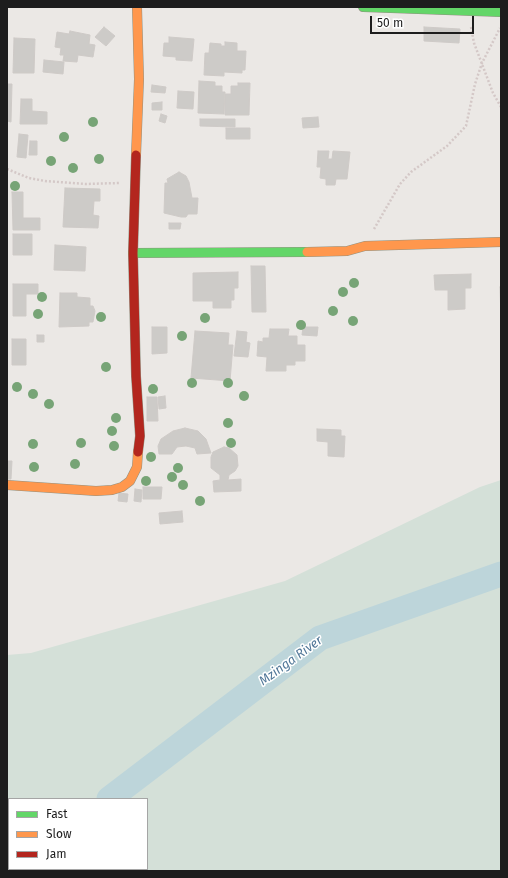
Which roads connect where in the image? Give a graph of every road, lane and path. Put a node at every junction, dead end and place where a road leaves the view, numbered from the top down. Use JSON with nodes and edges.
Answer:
{"nodes":[{"id":1,"x":137,"y":7,"type":"edge"},
{"id":2,"x":363,"y":7,"type":"edge"},
{"id":3,"x":469,"y":10,"type":"junction"},
{"id":4,"x":501,"y":12,"type":"edge"},
{"id":5,"x":501,"y":26,"type":"edge"},
{"id":6,"x":482,"y":63,"type":"junction"},
{"id":7,"x":501,"y":107,"type":"edge"},
{"id":8,"x":7,"y":169,"type":"edge"},
{"id":9,"x":135,"y":182,"type":"junction"},
{"id":10,"x":501,"y":242,"type":"edge"},
{"id":11,"x":365,"y":246,"type":"junction"},
{"id":12,"x":134,"y":253,"type":"junction"},
{"id":13,"x":7,"y":485,"type":"edge"}],
"edges":[{"from":1,"to":9,"type":"street"},
{"from":2,"to":3,"type":"street"},
{"from":3,"to":4,"type":"street"},
{"from":3,"to":6,"type":"path"},
{"from":5,"to":6,"type":"path"},
{"from":6,"to":7,"type":"path"},
{"from":6,"to":11,"type":"path"},
{"from":8,"to":9,"type":"path"},
{"from":9,"to":12,"type":"street"},
{"from":10,"to":11,"type":"street"},
{"from":11,"to":12,"type":"street"},
{"from":12,"to":13,"type":"street"}]}
